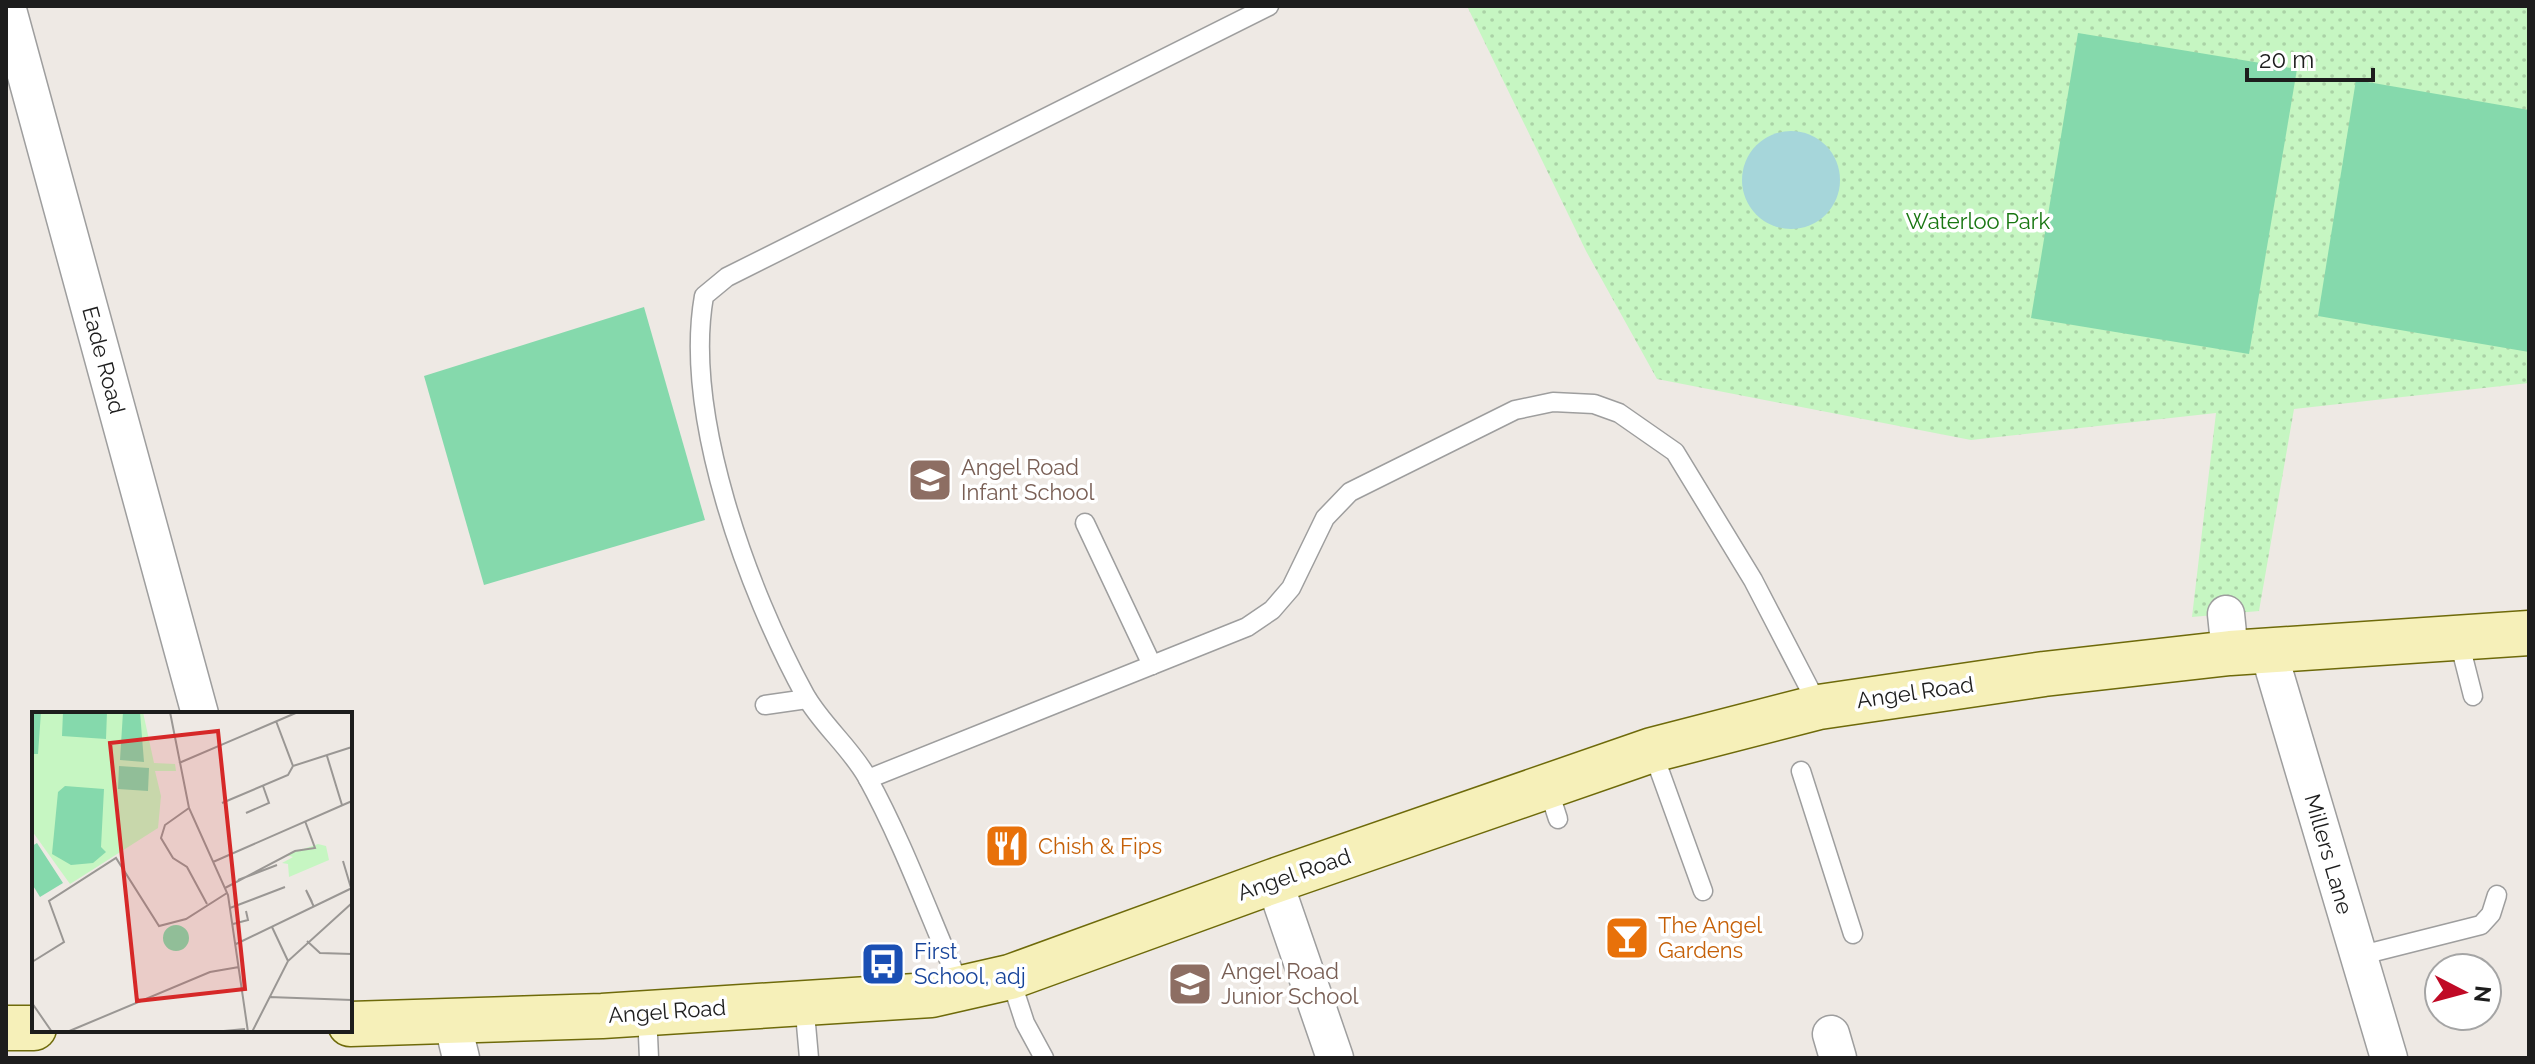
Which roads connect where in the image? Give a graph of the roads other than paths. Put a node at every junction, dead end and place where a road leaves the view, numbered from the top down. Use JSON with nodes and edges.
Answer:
{"nodes":[{"id":1,"x":7,"y":6,"type":"edge"},
{"id":2,"x":1269,"y":6,"type":"edge"},
{"id":3,"x":1085,"y":523,"type":"dead end"},
{"id":4,"x":2529,"y":633,"type":"edge"},
{"id":5,"x":2458,"y":637,"type":"junction"},
{"id":6,"x":2241,"y":639,"type":"junction"},
{"id":7,"x":1152,"y":665,"type":"junction"},
{"id":8,"x":2473,"y":696,"type":"dead end"},
{"id":9,"x":807,"y":699,"type":"junction"},
{"id":10,"x":765,"y":705,"type":"dead end"},
{"id":11,"x":1819,"y":707,"type":"junction"},
{"id":12,"x":199,"y":712,"type":"edge"},
{"id":13,"x":1652,"y":750,"type":"junction"},
{"id":14,"x":1801,"y":771,"type":"dead end"},
{"id":15,"x":868,"y":779,"type":"junction"},
{"id":16,"x":1274,"y":881,"type":"junction"},
{"id":17,"x":1703,"y":891,"type":"dead end"},
{"id":18,"x":2497,"y":895,"type":"dead end"},
{"id":19,"x":1853,"y":934,"type":"dead end"},
{"id":20,"x":2358,"y":956,"type":"junction"},
{"id":21,"x":1010,"y":977,"type":"junction"},
{"id":22,"x":961,"y":988,"type":"junction"},
{"id":23,"x":804,"y":1002,"type":"junction"},
{"id":24,"x":647,"y":1013,"type":"junction"},
{"id":25,"x":352,"y":1024,"type":"edge"},
{"id":26,"x":6,"y":1028,"type":"edge"},
{"id":27,"x":32,"y":1028,"type":"edge"},
{"id":28,"x":457,"y":1039,"type":"edge"},
{"id":29,"x":649,"y":1058,"type":"edge"},
{"id":30,"x":809,"y":1058,"type":"edge"},
{"id":31,"x":1044,"y":1058,"type":"edge"},
{"id":32,"x":1335,"y":1058,"type":"edge"},
{"id":33,"x":2389,"y":1058,"type":"edge"}],
"edges":[{"from":1,"to":12,"type":"street","name":"Eade Road"},
{"from":2,"to":9,"type":"lane"},
{"from":3,"to":7,"type":"lane"},
{"from":4,"to":5,"type":"street","name":"Angel Road"},
{"from":5,"to":6,"type":"street","name":"Angel Road"},
{"from":5,"to":8,"type":"lane"},
{"from":6,"to":11,"type":"street","name":"Angel Road"},
{"from":6,"to":20,"type":"street","name":"Millers Lane"},
{"from":7,"to":11,"type":"lane"},
{"from":7,"to":15,"type":"lane"},
{"from":9,"to":10,"type":"lane"},
{"from":9,"to":15,"type":"lane"},
{"from":11,"to":13,"type":"street","name":"Angel Road"},
{"from":13,"to":16,"type":"street","name":"Angel Road"},
{"from":13,"to":17,"type":"lane"},
{"from":14,"to":19,"type":"lane"},
{"from":15,"to":22,"type":"lane"},
{"from":16,"to":21,"type":"street","name":"Angel Road"},
{"from":16,"to":32,"type":"street"},
{"from":18,"to":20,"type":"lane"},
{"from":20,"to":33,"type":"street","name":"Millers Lane"},
{"from":21,"to":22,"type":"street","name":"Angel Road"},
{"from":21,"to":31,"type":"lane"},
{"from":22,"to":23,"type":"street","name":"Angel Road"},
{"from":23,"to":24,"type":"street","name":"Angel Road"},
{"from":23,"to":30,"type":"lane"},
{"from":24,"to":28,"type":"street","name":"Angel Road"},
{"from":24,"to":29,"type":"lane"},
{"from":25,"to":28,"type":"street","name":"Angel Road"},
{"from":26,"to":27,"type":"street"}]}
